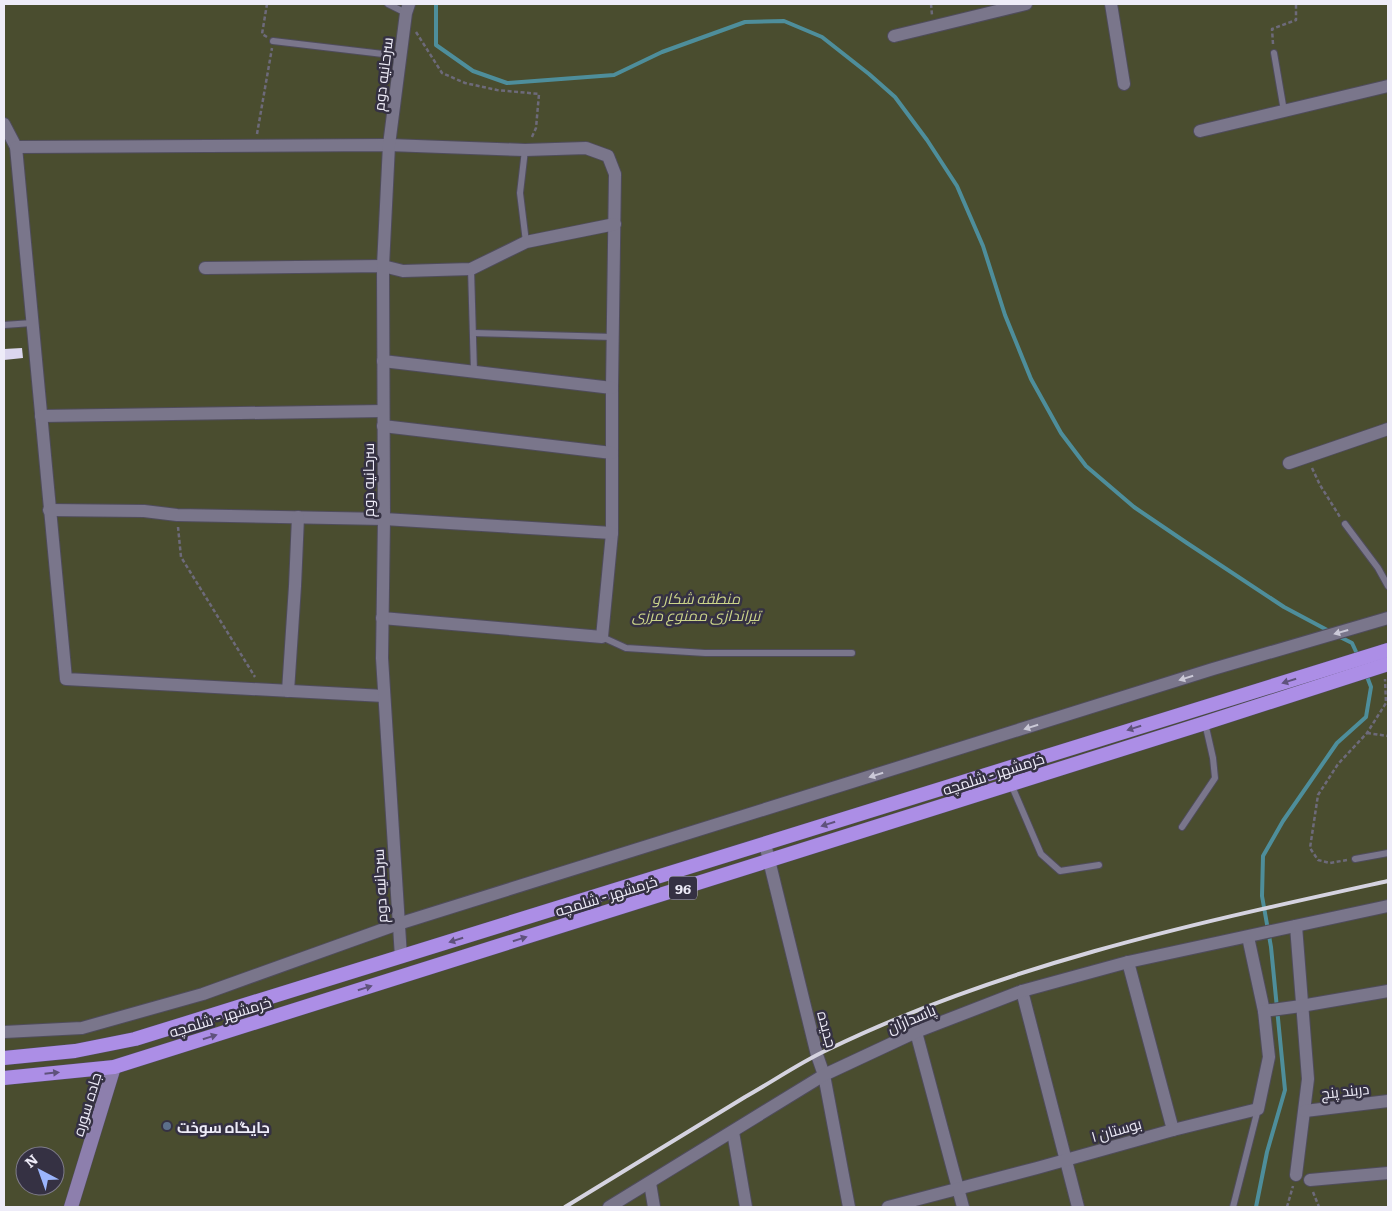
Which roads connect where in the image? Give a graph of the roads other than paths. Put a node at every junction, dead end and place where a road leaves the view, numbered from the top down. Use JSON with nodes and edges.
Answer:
{"nodes":[{"id":1,"x":388,"y":4,"type":"edge"},
{"id":2,"x":1026,"y":4,"type":"edge"},
{"id":3,"x":1111,"y":4,"type":"edge"},
{"id":4,"x":1005,"y":6,"type":"edge"},
{"id":5,"x":408,"y":9,"type":"edge"},
{"id":6,"x":894,"y":36,"type":"dead end"},
{"id":7,"x":273,"y":41,"type":"road end"},
{"id":8,"x":1274,"y":53,"type":"road end"},
{"id":9,"x":400,"y":56,"type":"junction"},
{"id":10,"x":1124,"y":84,"type":"dead end"},
{"id":11,"x":1388,"y":86,"type":"edge"},
{"id":12,"x":1284,"y":111,"type":"junction"},
{"id":13,"x":4,"y":124,"type":"edge"},
{"id":14,"x":1200,"y":131,"type":"dead end"},
{"id":15,"x":389,"y":145,"type":"junction"},
{"id":16,"x":16,"y":147,"type":"junction"},
{"id":17,"x":525,"y":150,"type":"junction"},
{"id":18,"x":615,"y":224,"type":"junction"},
{"id":19,"x":526,"y":242,"type":"junction"},
{"id":20,"x":383,"y":266,"type":"junction"},
{"id":21,"x":205,"y":268,"type":"dead end"},
{"id":22,"x":471,"y":269,"type":"junction"},
{"id":23,"x":32,"y":323,"type":"junction"},
{"id":24,"x":4,"y":325,"type":"edge"},
{"id":25,"x":473,"y":332,"type":"junction"},
{"id":26,"x":613,"y":337,"type":"junction"},
{"id":27,"x":383,"y":361,"type":"junction"},
{"id":28,"x":474,"y":372,"type":"junction"},
{"id":29,"x":612,"y":388,"type":"junction"},
{"id":30,"x":383,"y":411,"type":"junction"},
{"id":31,"x":40,"y":416,"type":"junction"},
{"id":32,"x":383,"y":426,"type":"junction"},
{"id":33,"x":1388,"y":429,"type":"edge"},
{"id":34,"x":612,"y":453,"type":"junction"},
{"id":35,"x":1289,"y":463,"type":"dead end"},
{"id":36,"x":49,"y":510,"type":"junction"},
{"id":37,"x":298,"y":517,"type":"junction"},
{"id":38,"x":384,"y":519,"type":"junction"},
{"id":39,"x":1344,"y":524,"type":"road end"},
{"id":40,"x":612,"y":533,"type":"junction"},
{"id":41,"x":1388,"y":586,"type":"edge"},
{"id":42,"x":382,"y":618,"type":"junction"},
{"id":43,"x":1388,"y":618,"type":"edge"},
{"id":44,"x":602,"y":637,"type":"junction"},
{"id":45,"x":1388,"y":650,"type":"edge"},
{"id":46,"x":852,"y":653,"type":"dead end"},
{"id":47,"x":1386,"y":664,"type":"edge"},
{"id":48,"x":1362,"y":666,"type":"junction"},
{"id":49,"x":288,"y":691,"type":"junction"},
{"id":50,"x":384,"y":696,"type":"junction"},
{"id":51,"x":1205,"y":723,"type":"junction"},
{"id":52,"x":1011,"y":784,"type":"junction"},
{"id":53,"x":1182,"y":827,"type":"dead end"},
{"id":54,"x":764,"y":844,"type":"junction"},
{"id":55,"x":1388,"y":853,"type":"edge"},
{"id":56,"x":1355,"y":859,"type":"road end"},
{"id":57,"x":768,"y":861,"type":"junction"},
{"id":58,"x":1099,"y":865,"type":"dead end"},
{"id":59,"x":1388,"y":906,"type":"edge"},
{"id":60,"x":398,"y":924,"type":"junction"},
{"id":61,"x":1296,"y":926,"type":"junction"},
{"id":62,"x":1253,"y":936,"type":"junction"},
{"id":63,"x":401,"y":957,"type":"junction"},
{"id":64,"x":1128,"y":962,"type":"junction"},
{"id":65,"x":1022,"y":991,"type":"junction"},
{"id":66,"x":1388,"y":991,"type":"edge"},
{"id":67,"x":1296,"y":1007,"type":"junction"},
{"id":68,"x":1267,"y":1011,"type":"junction"},
{"id":69,"x":4,"y":1032,"type":"edge"},
{"id":70,"x":916,"y":1032,"type":"junction"},
{"id":71,"x":4,"y":1058,"type":"edge"},
{"id":72,"x":114,"y":1067,"type":"junction"},
{"id":73,"x":824,"y":1075,"type":"junction"},
{"id":74,"x":4,"y":1078,"type":"edge"},
{"id":75,"x":1388,"y":1101,"type":"edge"},
{"id":76,"x":1258,"y":1109,"type":"junction"},
{"id":77,"x":1305,"y":1111,"type":"junction"},
{"id":78,"x":1173,"y":1130,"type":"junction"},
{"id":79,"x":733,"y":1132,"type":"junction"},
{"id":80,"x":1065,"y":1160,"type":"junction"},
{"id":81,"x":1388,"y":1173,"type":"edge"},
{"id":82,"x":1296,"y":1175,"type":"dead end"},
{"id":83,"x":1310,"y":1180,"type":"dead end"},
{"id":84,"x":650,"y":1183,"type":"junction"},
{"id":85,"x":958,"y":1188,"type":"junction"},
{"id":86,"x":71,"y":1207,"type":"edge"},
{"id":87,"x":609,"y":1207,"type":"edge"},
{"id":88,"x":654,"y":1207,"type":"edge"},
{"id":89,"x":746,"y":1207,"type":"edge"},
{"id":90,"x":849,"y":1207,"type":"edge"},
{"id":91,"x":888,"y":1207,"type":"edge"},
{"id":92,"x":963,"y":1207,"type":"edge"},
{"id":93,"x":1078,"y":1207,"type":"edge"},
{"id":94,"x":1233,"y":1207,"type":"edge"}],
"edges":[{"from":1,"to":5,"type":"lane"},
{"from":2,"to":4,"type":"street"},
{"from":3,"to":10,"type":"street"},
{"from":4,"to":6,"type":"street"},
{"from":5,"to":9,"type":"street","name":"سرحانیه دوم"},
{"from":7,"to":9,"type":"lane"},
{"from":8,"to":12,"type":"lane"},
{"from":9,"to":15,"type":"street","name":"سرحانیه دوم"},
{"from":11,"to":12,"type":"street"},
{"from":12,"to":14,"type":"street"},
{"from":13,"to":16,"type":"street"},
{"from":15,"to":16,"type":"street"},
{"from":15,"to":17,"type":"street"},
{"from":15,"to":20,"type":"street","name":"سرحانیه دوم"},
{"from":16,"to":23,"type":"street"},
{"from":17,"to":18,"type":"street"},
{"from":17,"to":19,"type":"lane"},
{"from":18,"to":19,"type":"street"},
{"from":18,"to":26,"type":"street"},
{"from":19,"to":22,"type":"street"},
{"from":20,"to":21,"type":"street"},
{"from":20,"to":22,"type":"street"},
{"from":20,"to":27,"type":"street","name":"سرحانیه دوم"},
{"from":22,"to":25,"type":"lane"},
{"from":23,"to":24,"type":"lane"},
{"from":23,"to":31,"type":"street"},
{"from":25,"to":26,"type":"lane"},
{"from":25,"to":28,"type":"lane"},
{"from":26,"to":29,"type":"street"},
{"from":27,"to":28,"type":"street"},
{"from":27,"to":30,"type":"street","name":"سرحانیه دوم"},
{"from":28,"to":29,"type":"street"},
{"from":29,"to":34,"type":"street"},
{"from":30,"to":31,"type":"street"},
{"from":30,"to":32,"type":"street","name":"سرحانیه دوم"},
{"from":31,"to":36,"type":"street"},
{"from":32,"to":34,"type":"street"},
{"from":32,"to":38,"type":"street","name":"سرحانیه دوم"},
{"from":33,"to":35,"type":"street"},
{"from":34,"to":40,"type":"street"},
{"from":36,"to":37,"type":"street"},
{"from":36,"to":49,"type":"street"},
{"from":37,"to":38,"type":"street"},
{"from":37,"to":49,"type":"street"},
{"from":38,"to":40,"type":"street"},
{"from":38,"to":42,"type":"street","name":"سرحانیه دوم"},
{"from":39,"to":41,"type":"lane"},
{"from":40,"to":44,"type":"street"},
{"from":42,"to":44,"type":"street"},
{"from":42,"to":50,"type":"street","name":"سرحانیه دوم"},
{"from":43,"to":60,"type":"street","one_way":true},
{"from":44,"to":46,"type":"lane"},
{"from":45,"to":48,"type":"highway","name":"خرمشهر - شلمچه","number":"96"},
{"from":47,"to":48,"type":"highway","name":"خرمشهر - شلمچه","number":"96"},
{"from":48,"to":51,"type":"highway","name":"خرمشهر - شلمچه","number":"96"},
{"from":48,"to":54,"type":"highway","name":"خرمشهر - شلمچه","number":"96","one_way":true},
{"from":49,"to":50,"type":"street"},
{"from":50,"to":60,"type":"street","name":"سرحانیه دوم"},
{"from":51,"to":52,"type":"highway","name":"خرمشهر - شلمچه","number":"96"},
{"from":51,"to":53,"type":"lane"},
{"from":52,"to":57,"type":"highway","name":"خرمشهر - شلمچه","number":"96"},
{"from":52,"to":58,"type":"lane"},
{"from":54,"to":57,"type":"street","name":"جدیده"},
{"from":54,"to":63,"type":"highway","name":"خرمشهر - شلمچه","number":"96","one_way":true},
{"from":55,"to":56,"type":"lane"},
{"from":72,"to":57,"type":"highway","name":"خرمشهر - شلمچه","number":"96","one_way":true},
{"from":57,"to":73,"type":"street","name":"جدیده"},
{"from":59,"to":61,"type":"street","name":"پاسداران"},
{"from":60,"to":63,"type":"street","name":"سرحانیه دوم"},
{"from":60,"to":69,"type":"street"},
{"from":61,"to":62,"type":"street","name":"پاسداران"},
{"from":61,"to":67,"type":"street"},
{"from":62,"to":64,"type":"street","name":"پاسداران"},
{"from":62,"to":68,"type":"street"},
{"from":63,"to":71,"type":"highway","name":"خرمشهر - شلمچه","number":"96"},
{"from":64,"to":65,"type":"street","name":"پاسداران"},
{"from":64,"to":78,"type":"street"},
{"from":65,"to":70,"type":"street","name":"پاسداران"},
{"from":65,"to":80,"type":"street"},
{"from":66,"to":67,"type":"street"},
{"from":67,"to":68,"type":"street"},
{"from":67,"to":77,"type":"street"},
{"from":68,"to":76,"type":"street"},
{"from":70,"to":73,"type":"street","name":"پاسداران"},
{"from":70,"to":85,"type":"street"},
{"from":74,"to":72,"type":"highway","name":"خرمشهر - شلمچه","number":"96","one_way":true},
{"from":72,"to":86,"type":"main road","name":"جاده سوره"},
{"from":73,"to":79,"type":"street","name":"پاسداران"},
{"from":73,"to":90,"type":"street","name":"جدیده"},
{"from":75,"to":77,"type":"street","name":"دربند پنچ"},
{"from":76,"to":78,"type":"street","name":"بوستان ۱"},
{"from":76,"to":94,"type":"lane"},
{"from":77,"to":82,"type":"street"},
{"from":78,"to":80,"type":"street","name":"بوستان ۱"},
{"from":79,"to":84,"type":"street","name":"پاسداران"},
{"from":79,"to":89,"type":"street"},
{"from":80,"to":85,"type":"street","name":"بوستان ۱"},
{"from":80,"to":93,"type":"street"},
{"from":81,"to":83,"type":"street"},
{"from":84,"to":87,"type":"street","name":"پاسداران"},
{"from":84,"to":88,"type":"street"},
{"from":85,"to":91,"type":"street","name":"بوستان ۱"},
{"from":85,"to":92,"type":"street"}]}
